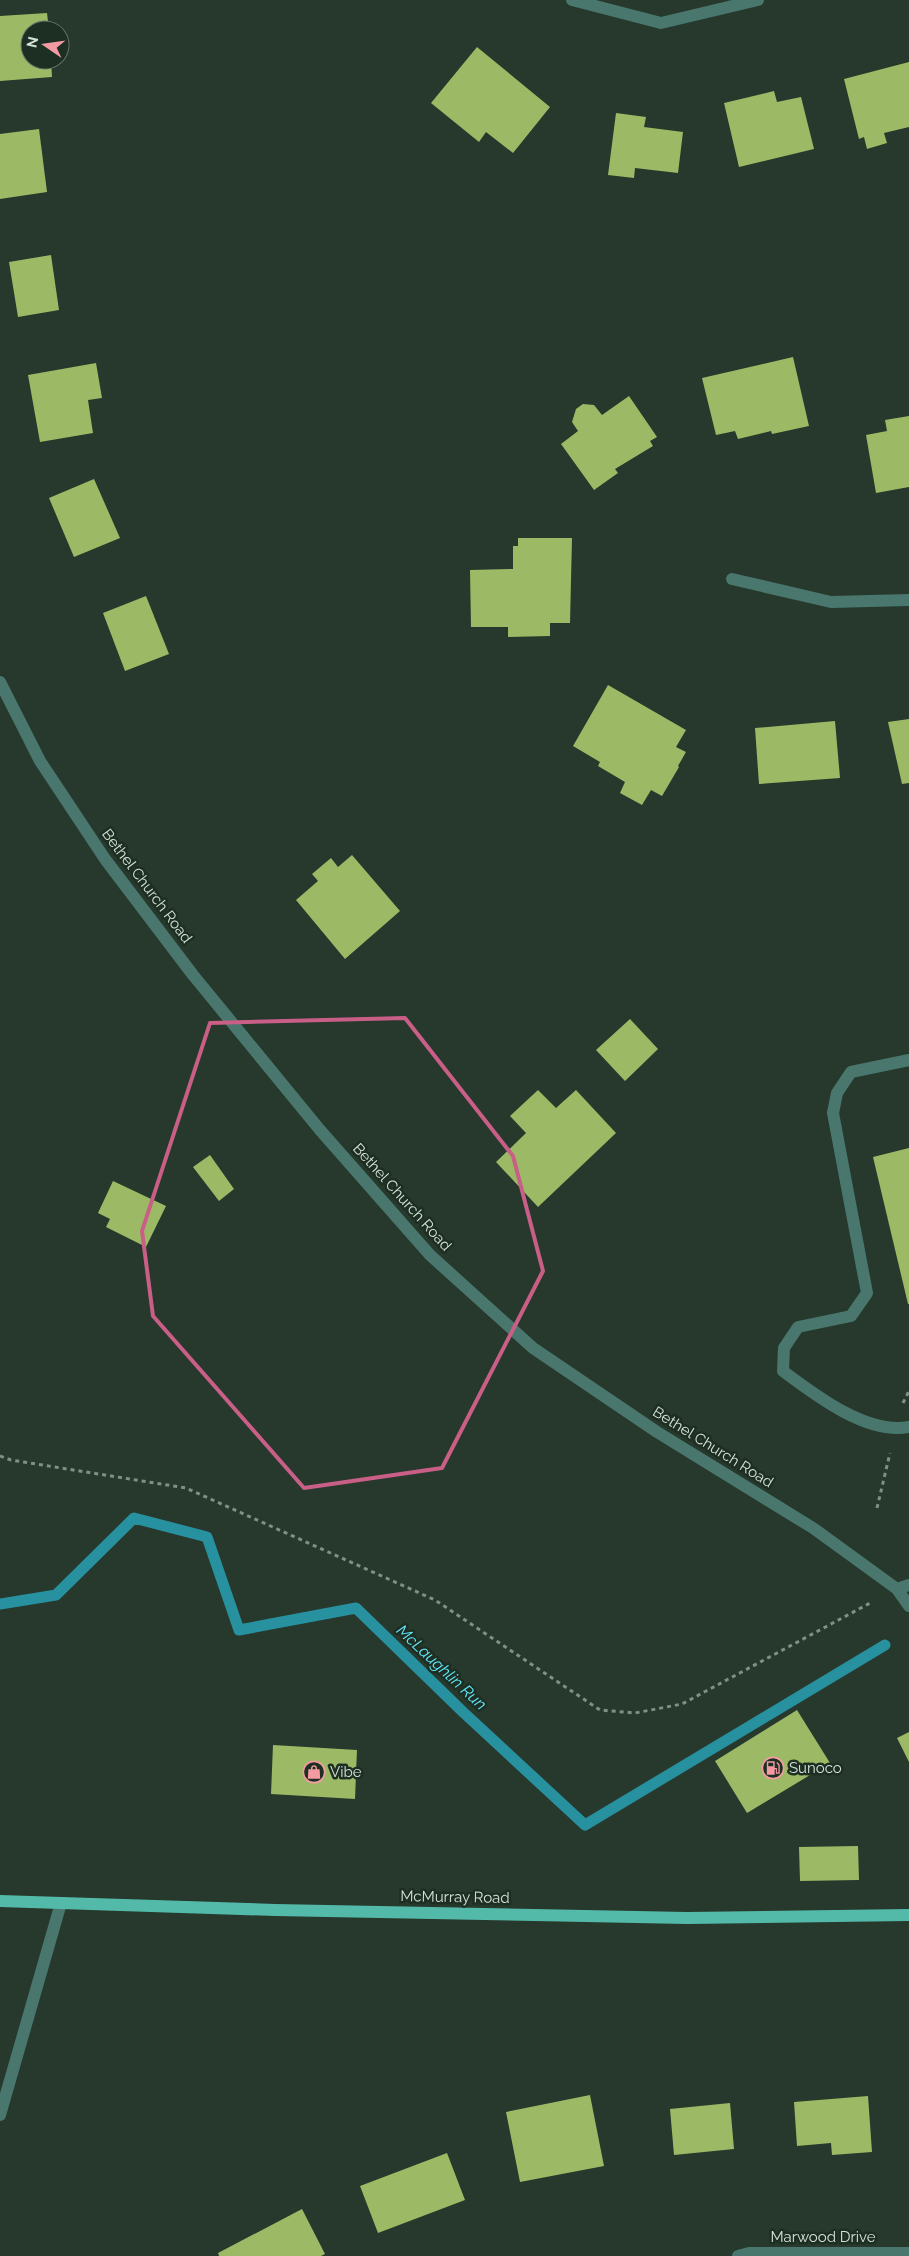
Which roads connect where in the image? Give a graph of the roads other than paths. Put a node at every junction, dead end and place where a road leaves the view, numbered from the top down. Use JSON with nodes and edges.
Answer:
{"nodes":[{"id":1,"x":572,"y":0,"type":"edge"},
{"id":2,"x":758,"y":0,"type":"edge"},
{"id":3,"x":732,"y":579,"type":"dead end"},
{"id":4,"x":909,"y":600,"type":"edge"},
{"id":5,"x":0,"y":682,"type":"edge"},
{"id":6,"x":909,"y":1060,"type":"edge"},
{"id":7,"x":909,"y":1427,"type":"edge"},
{"id":8,"x":903,"y":1587,"type":"edge"},
{"id":9,"x":909,"y":1606,"type":"edge"},
{"id":10,"x":0,"y":1901,"type":"edge"},
{"id":11,"x":61,"y":1903,"type":"junction"},
{"id":12,"x":909,"y":1915,"type":"edge"},
{"id":13,"x":0,"y":2115,"type":"edge"},
{"id":14,"x":909,"y":2253,"type":"edge"},
{"id":15,"x":738,"y":2256,"type":"edge"}],
"edges":[{"from":1,"to":2,"type":"street"},
{"from":3,"to":4,"type":"street"},
{"from":5,"to":8,"type":"street","name":"Bethel Church Road"},
{"from":6,"to":7,"type":"street"},
{"from":8,"to":9,"type":"street","name":"Bethel Church Road"},
{"from":10,"to":11,"type":"main road","name":"McMurray Road"},
{"from":11,"to":12,"type":"main road","name":"McMurray Road"},
{"from":11,"to":13,"type":"street"},
{"from":14,"to":15,"type":"street","name":"Marwood Drive"}]}
